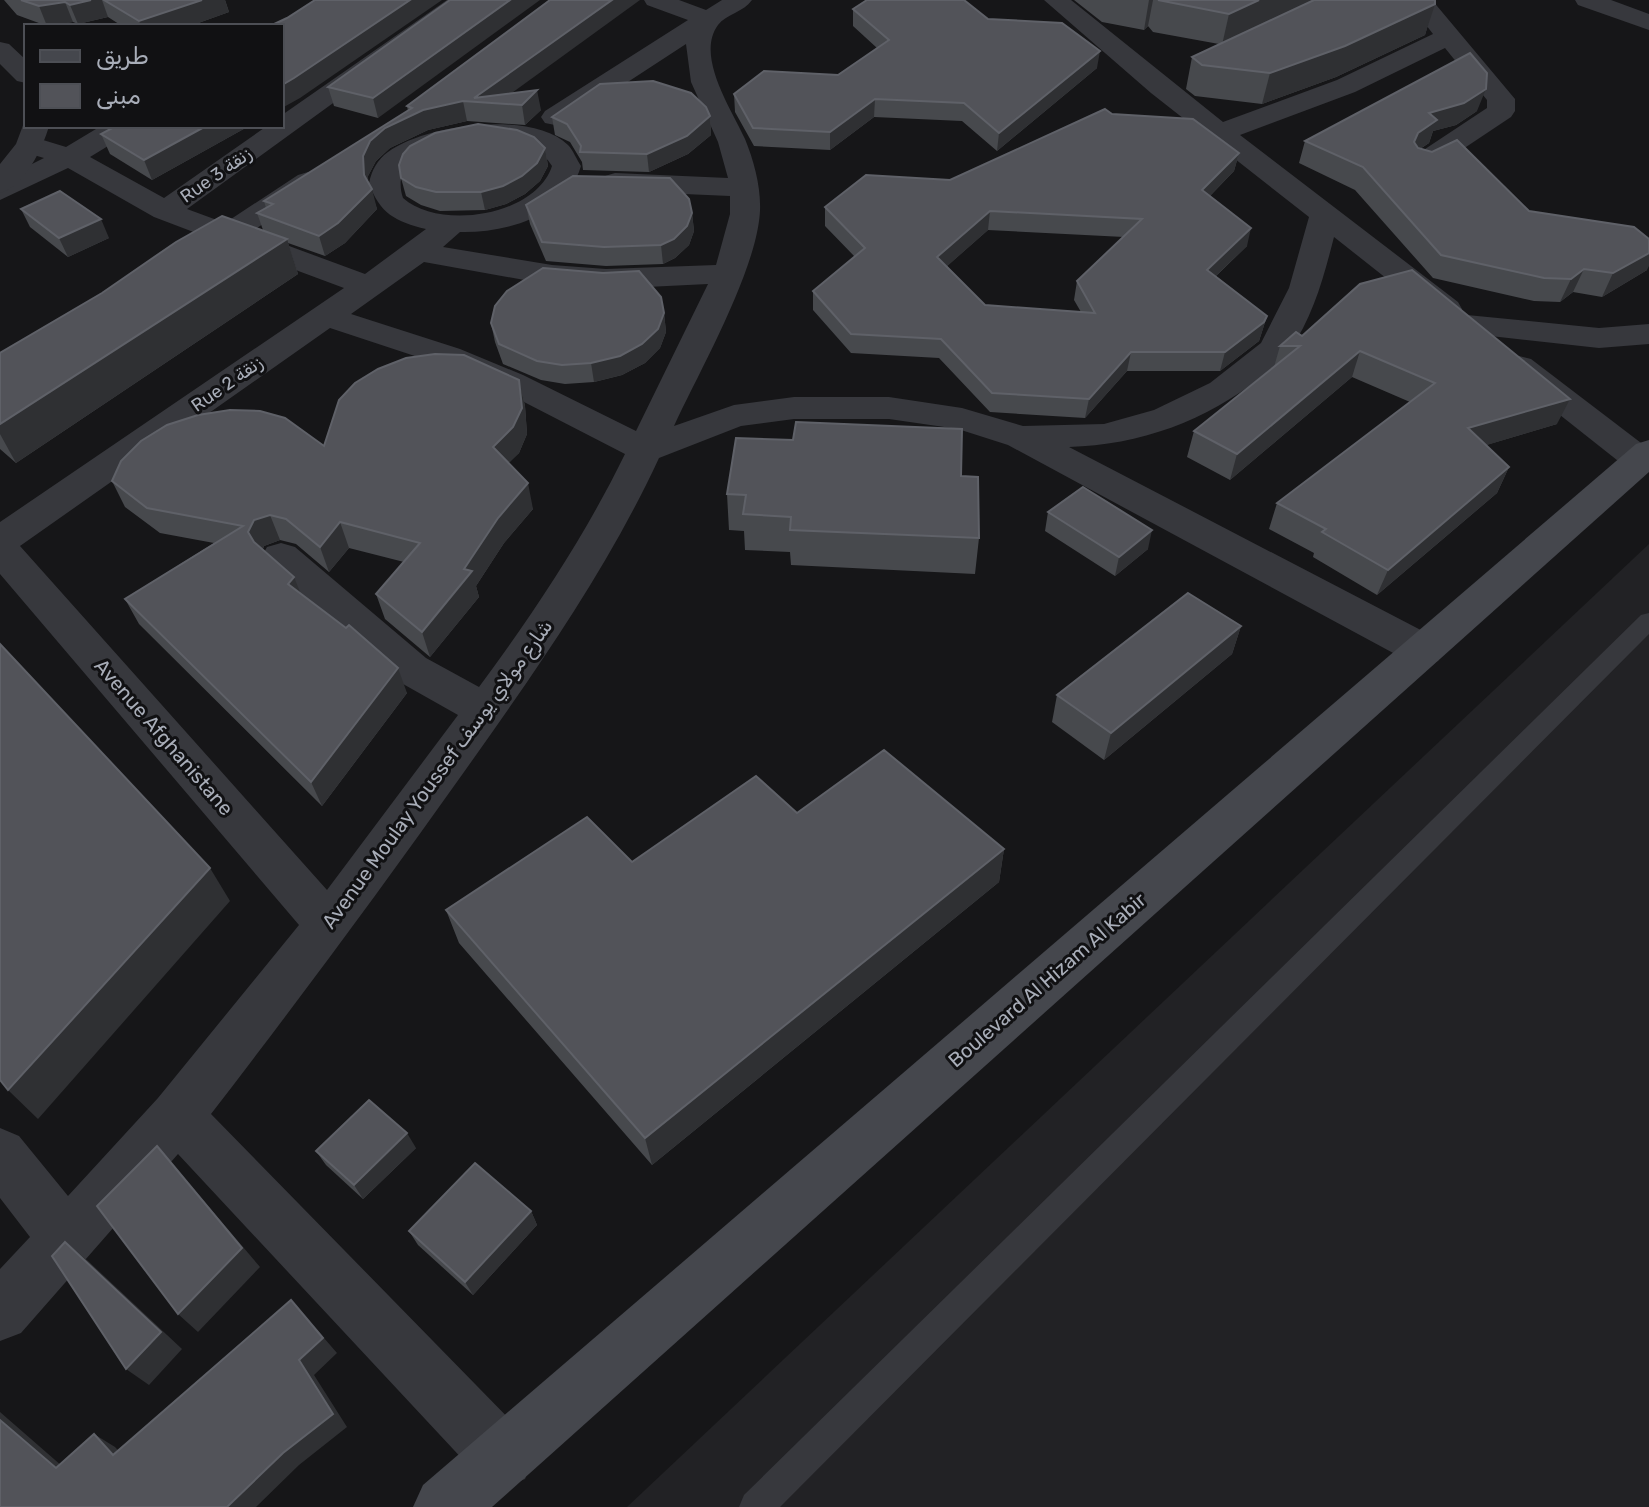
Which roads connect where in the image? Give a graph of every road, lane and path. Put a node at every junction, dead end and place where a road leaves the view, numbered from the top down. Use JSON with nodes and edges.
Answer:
{"nodes":[{"id":1,"x":463,"y":0,"type":"edge"},
{"id":2,"x":656,"y":0,"type":"edge"},
{"id":3,"x":740,"y":0,"type":"edge"},
{"id":4,"x":1056,"y":0,"type":"edge"},
{"id":5,"x":1419,"y":0,"type":"edge"},
{"id":6,"x":1587,"y":0,"type":"edge"},
{"id":7,"x":708,"y":19,"type":"junction"},
{"id":8,"x":1649,"y":22,"type":"edge"},
{"id":9,"x":1449,"y":36,"type":"junction"},
{"id":10,"x":0,"y":50,"type":"edge"},
{"id":11,"x":24,"y":73,"type":"edge"},
{"id":12,"x":1189,"y":74,"type":"edge"},
{"id":13,"x":1161,"y":87,"type":"junction"},
{"id":14,"x":284,"y":127,"type":"edge"},
{"id":15,"x":118,"y":128,"type":"edge"},
{"id":16,"x":282,"y":128,"type":"edge"},
{"id":17,"x":1219,"y":133,"type":"junction"},
{"id":18,"x":33,"y":136,"type":"edge"},
{"id":19,"x":533,"y":137,"type":"junction"},
{"id":20,"x":69,"y":157,"type":"junction"},
{"id":21,"x":1423,"y":163,"type":"edge"},
{"id":22,"x":328,"y":168,"type":"edge"},
{"id":23,"x":564,"y":183,"type":"junction"},
{"id":24,"x":0,"y":184,"type":"edge"},
{"id":25,"x":745,"y":188,"type":"junction"},
{"id":26,"x":0,"y":191,"type":"edge"},
{"id":27,"x":165,"y":211,"type":"junction"},
{"id":28,"x":1325,"y":215,"type":"junction"},
{"id":29,"x":451,"y":224,"type":"junction"},
{"id":30,"x":229,"y":232,"type":"junction"},
{"id":31,"x":418,"y":252,"type":"junction"},
{"id":32,"x":729,"y":274,"type":"junction"},
{"id":33,"x":165,"y":278,"type":"edge"},
{"id":34,"x":368,"y":286,"type":"junction"},
{"id":35,"x":325,"y":316,"type":"junction"},
{"id":36,"x":1467,"y":325,"type":"junction"},
{"id":37,"x":1649,"y":334,"type":"edge"},
{"id":38,"x":1021,"y":437,"type":"junction"},
{"id":39,"x":646,"y":450,"type":"junction"},
{"id":40,"x":1645,"y":456,"type":"edge"},
{"id":41,"x":0,"y":541,"type":"edge"},
{"id":42,"x":0,"y":549,"type":"edge"},
{"id":43,"x":281,"y":556,"type":"dead end"},
{"id":44,"x":1649,"y":621,"type":"edge"},
{"id":45,"x":1423,"y":650,"type":"junction"},
{"id":46,"x":485,"y":710,"type":"junction"},
{"id":47,"x":328,"y":925,"type":"junction"},
{"id":48,"x":177,"y":1116,"type":"junction"},
{"id":49,"x":0,"y":1154,"type":"edge"},
{"id":50,"x":67,"y":1240,"type":"junction"},
{"id":51,"x":0,"y":1312,"type":"edge"},
{"id":52,"x":503,"y":1457,"type":"junction"},
{"id":53,"x":445,"y":1507,"type":"edge"},
{"id":54,"x":756,"y":1507,"type":"edge"}],
"edges":[{"from":1,"to":14,"type":"street","name":"Rue 3 زنقة"},
{"from":2,"to":7,"type":"street"},
{"from":3,"to":7,"type":"street"},
{"from":4,"to":13,"type":"street"},
{"from":5,"to":9,"type":"street"},
{"from":6,"to":8,"type":"street"},
{"from":7,"to":19,"type":"street"},
{"from":7,"to":25,"type":"street","name":"Avenue Moulay Youssef شارع مولاي يوسف"},
{"from":9,"to":17,"type":"street"},
{"from":9,"to":21,"type":"street"},
{"from":10,"to":11,"type":"street"},
{"from":12,"to":13,"type":"street"},
{"from":13,"to":17,"type":"street"},
{"from":15,"to":20,"type":"street"},
{"from":16,"to":27,"type":"street","name":"Rue 3 زنقة"},
{"from":17,"to":28,"type":"street"},
{"from":18,"to":20,"type":"street"},
{"from":18,"to":24,"type":"street"},
{"from":19,"to":23,"type":"street"},
{"from":19,"to":29,"type":"street"},
{"from":20,"to":26,"type":"street"},
{"from":20,"to":27,"type":"street"},
{"from":22,"to":30,"type":"street"},
{"from":23,"to":25,"type":"street"},
{"from":23,"to":29,"type":"street"},
{"from":25,"to":32,"type":"street","name":"Avenue Moulay Youssef شارع مولاي يوسف"},
{"from":27,"to":30,"type":"street"},
{"from":28,"to":36,"type":"street"},
{"from":28,"to":38,"type":"street"},
{"from":29,"to":31,"type":"street","name":"Rue 2 زنقة"},
{"from":30,"to":33,"type":"street"},
{"from":30,"to":34,"type":"street"},
{"from":31,"to":32,"type":"street"},
{"from":31,"to":34,"type":"street","name":"Rue 2 زنقة"},
{"from":32,"to":39,"type":"street","name":"Avenue Moulay Youssef شارع مولاي يوسف"},
{"from":34,"to":35,"type":"street","name":"Rue 2 زنقة"},
{"from":35,"to":39,"type":"street"},
{"from":35,"to":41,"type":"street","name":"Rue 2 زنقة"},
{"from":36,"to":37,"type":"street"},
{"from":36,"to":40,"type":"street"},
{"from":38,"to":39,"type":"street"},
{"from":38,"to":45,"type":"street"},
{"from":39,"to":46,"type":"street","name":"Avenue Moulay Youssef شارع مولاي يوسف"},
{"from":40,"to":45,"type":"main road","name":"Boulevard Al Hizam Al Kabir"},
{"from":42,"to":47,"type":"street","name":"Avenue Afghanistane"},
{"from":43,"to":46,"type":"street"},
{"from":44,"to":54,"type":"lane"},
{"from":45,"to":52,"type":"main road","name":"Boulevard Al Hizam Al Kabir"},
{"from":46,"to":47,"type":"street","name":"Avenue Moulay Youssef شارع مولاي يوسف"},
{"from":47,"to":48,"type":"street","name":"Avenue Moulay Youssef شارع مولاي يوسف"},
{"from":48,"to":50,"type":"street","name":"Avenue Moulay Youssef شارع مولاي يوسف"},
{"from":48,"to":52,"type":"street"},
{"from":49,"to":50,"type":"street"},
{"from":50,"to":51,"type":"street","name":"Avenue Moulay Youssef شارع مولاي يوسف"},
{"from":52,"to":53,"type":"main road","name":"Boulevard Al Hizam Al Kabir"}]}
